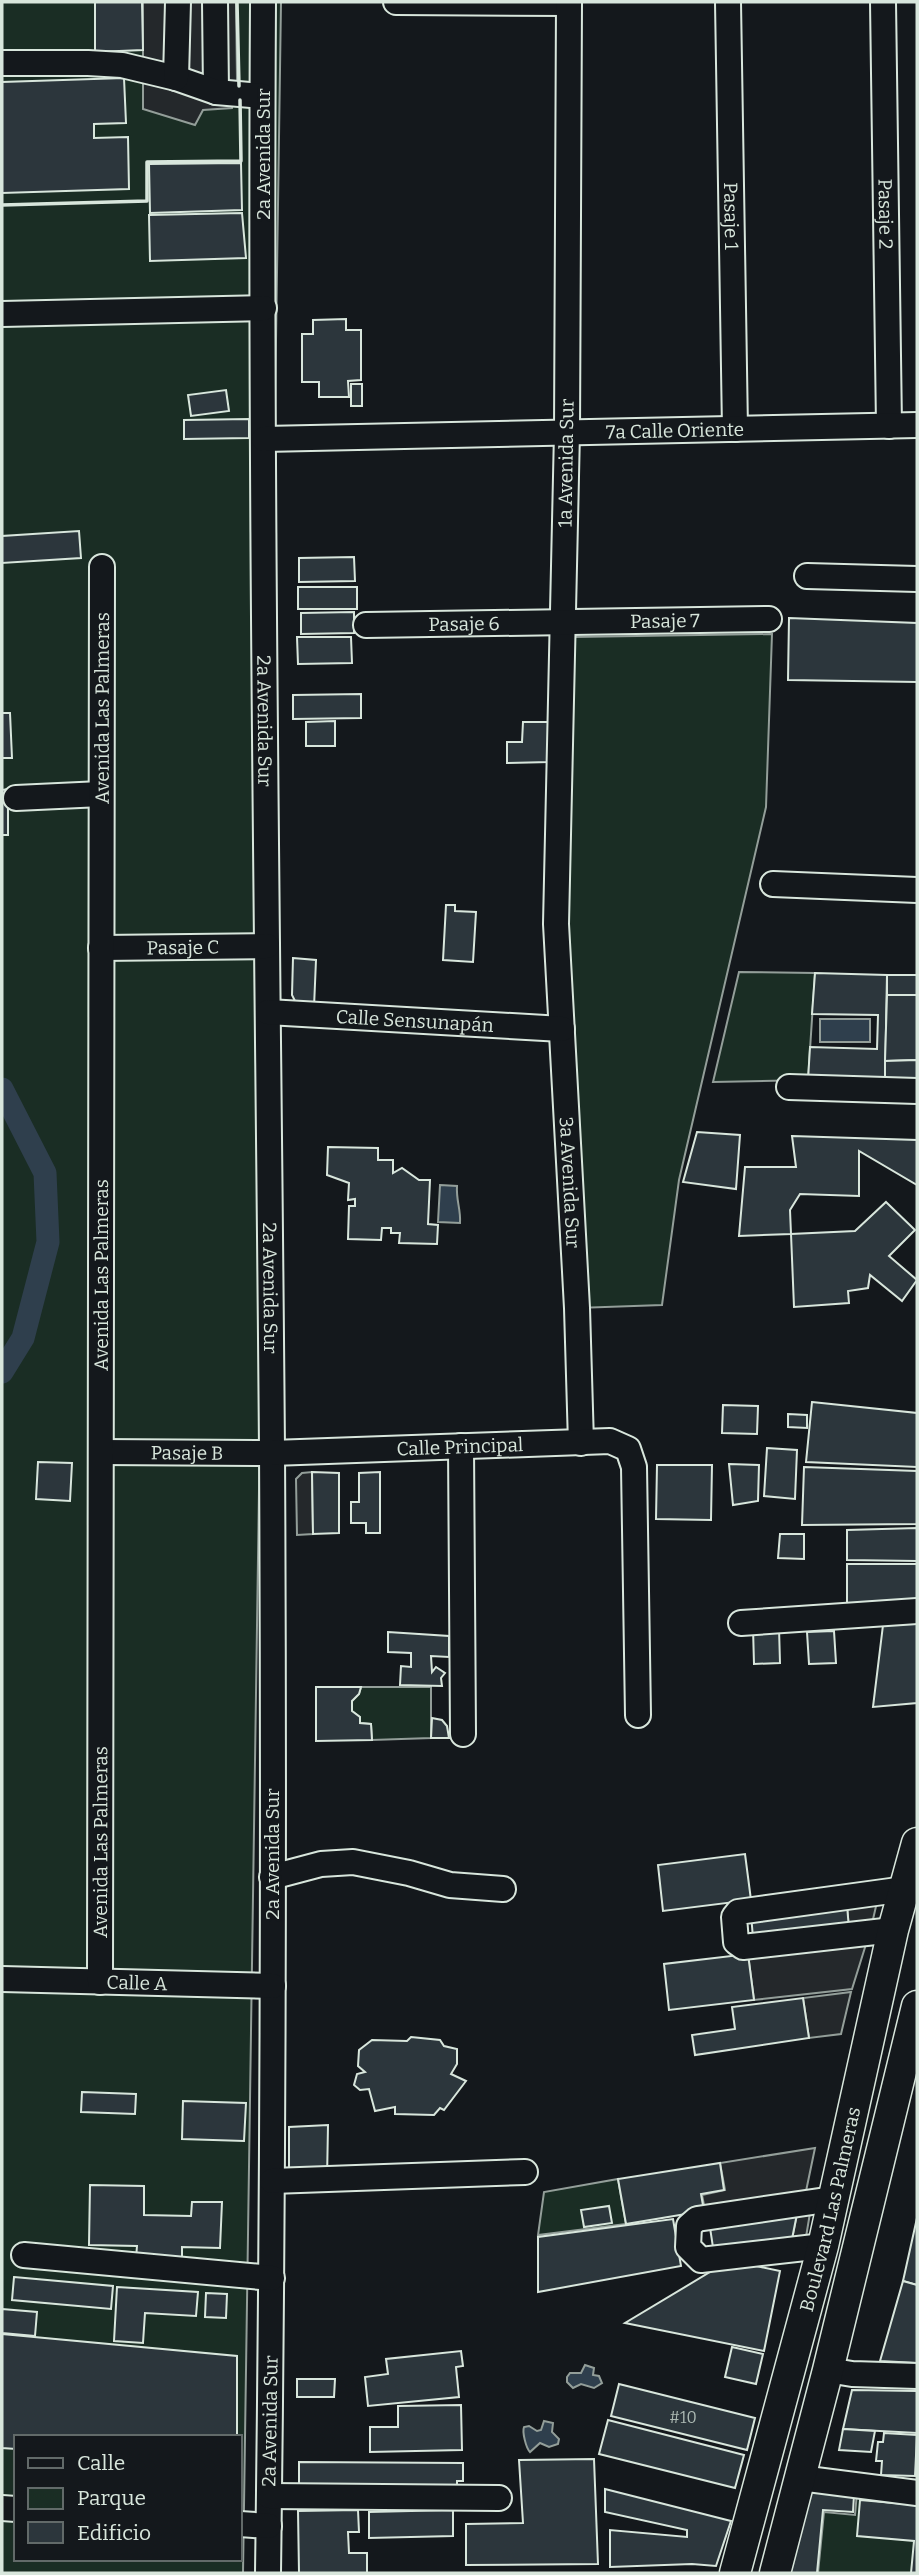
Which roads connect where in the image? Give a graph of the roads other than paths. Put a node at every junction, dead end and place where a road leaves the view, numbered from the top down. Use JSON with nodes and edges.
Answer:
{"nodes":[{"id":1,"x":178,"y":2,"type":"edge"},
{"id":2,"x":215,"y":2,"type":"edge"},
{"id":3,"x":263,"y":2,"type":"edge"},
{"id":4,"x":396,"y":2,"type":"edge"},
{"id":5,"x":569,"y":2,"type":"edge"},
{"id":6,"x":728,"y":2,"type":"edge"},
{"id":7,"x":883,"y":2,"type":"edge"},
{"id":8,"x":2,"y":63,"type":"edge"},
{"id":9,"x":176,"y":78,"type":"junction"},
{"id":10,"x":216,"y":92,"type":"junction"},
{"id":11,"x":262,"y":96,"type":"junction"},
{"id":12,"x":264,"y":308,"type":"junction"},
{"id":13,"x":2,"y":314,"type":"edge"},
{"id":14,"x":917,"y":425,"type":"edge"},
{"id":15,"x":889,"y":426,"type":"junction"},
{"id":16,"x":735,"y":429,"type":"junction"},
{"id":17,"x":567,"y":432,"type":"junction"},
{"id":18,"x":264,"y":439,"type":"junction"},
{"id":19,"x":102,"y":566,"type":"dead end"},
{"id":20,"x":807,"y":576,"type":"dead end"},
{"id":21,"x":917,"y":579,"type":"edge"},
{"id":22,"x":769,"y":619,"type":"dead end"},
{"id":23,"x":562,"y":622,"type":"junction"},
{"id":24,"x":366,"y":625,"type":"dead end"},
{"id":25,"x":102,"y":794,"type":"junction"},
{"id":26,"x":16,"y":798,"type":"dead end"},
{"id":27,"x":773,"y":884,"type":"dead end"},
{"id":28,"x":917,"y":890,"type":"edge"},
{"id":29,"x":556,"y":924,"type":"joint"},
{"id":30,"x":267,"y":946,"type":"junction"},
{"id":31,"x":101,"y":948,"type":"junction"},
{"id":32,"x":268,"y":1012,"type":"junction"},
{"id":33,"x":562,"y":1029,"type":"junction"},
{"id":34,"x":789,"y":1087,"type":"dead end"},
{"id":35,"x":917,"y":1091,"type":"edge"},
{"id":36,"x":581,"y":1443,"type":"junction"},
{"id":37,"x":461,"y":1446,"type":"junction"},
{"id":38,"x":101,"y":1452,"type":"junction"},
{"id":39,"x":272,"y":1453,"type":"junction"},
{"id":40,"x":917,"y":1611,"type":"edge"},
{"id":41,"x":741,"y":1623,"type":"dead end"},
{"id":42,"x":638,"y":1715,"type":"dead end"},
{"id":43,"x":463,"y":1734,"type":"dead end"},
{"id":44,"x":917,"y":1843,"type":"edge"},
{"id":45,"x":272,"y":1877,"type":"junction"},
{"id":46,"x":503,"y":1889,"type":"dead end"},
{"id":47,"x":905,"y":1889,"type":"junction"},
{"id":48,"x":893,"y":1930,"type":"junction"},
{"id":49,"x":2,"y":1979,"type":"edge"},
{"id":50,"x":100,"y":1982,"type":"junction"},
{"id":51,"x":273,"y":1986,"type":"junction"},
{"id":52,"x":917,"y":2006,"type":"edge"},
{"id":53,"x":910,"y":2077,"type":"edge"},
{"id":54,"x":525,"y":2172,"type":"dead end"},
{"id":55,"x":272,"y":2181,"type":"junction"},
{"id":56,"x":833,"y":2199,"type":"junction"},
{"id":57,"x":822,"y":2246,"type":"junction"},
{"id":58,"x":24,"y":2255,"type":"dead end"},
{"id":59,"x":272,"y":2277,"type":"junction"},
{"id":60,"x":828,"y":2370,"type":"junction"},
{"id":61,"x":917,"y":2376,"type":"edge"},
{"id":62,"x":800,"y":2478,"type":"junction"},
{"id":63,"x":917,"y":2493,"type":"edge"},
{"id":64,"x":269,"y":2496,"type":"junction"},
{"id":65,"x":499,"y":2498,"type":"dead end"},
{"id":66,"x":242,"y":2524,"type":"edge"},
{"id":67,"x":269,"y":2526,"type":"junction"},
{"id":68,"x":268,"y":2573,"type":"edge"},
{"id":69,"x":735,"y":2573,"type":"edge"},
{"id":70,"x":775,"y":2573,"type":"edge"}],
"edges":[{"from":1,"to":9,"type":"street"},
{"from":2,"to":10,"type":"street"},
{"from":3,"to":11,"type":"street","name":"2a Avenida Sur"},
{"from":4,"to":5,"type":"street"},
{"from":5,"to":17,"type":"street","name":"1a Avenida Sur"},
{"from":6,"to":16,"type":"street","name":"Pasaje 1"},
{"from":7,"to":15,"type":"street","name":"Pasaje 2"},
{"from":8,"to":9,"type":"street"},
{"from":9,"to":10,"type":"street"},
{"from":10,"to":11,"type":"street"},
{"from":11,"to":12,"type":"street","name":"2a Avenida Sur"},
{"from":12,"to":13,"type":"street"},
{"from":12,"to":18,"type":"street","name":"2a Avenida Sur"},
{"from":14,"to":15,"type":"street","name":"7a Calle Oriente"},
{"from":15,"to":16,"type":"street","name":"7a Calle Oriente"},
{"from":16,"to":17,"type":"street","name":"7a Calle Oriente"},
{"from":17,"to":18,"type":"street","name":"7a Calle Oriente"},
{"from":17,"to":23,"type":"street","name":"1a Avenida Sur"},
{"from":18,"to":30,"type":"street","name":"2a Avenida Sur"},
{"from":19,"to":25,"type":"street","name":"Avenida Las Palmeras"},
{"from":20,"to":21,"type":"street"},
{"from":22,"to":23,"type":"street","name":"Pasaje 7"},
{"from":23,"to":24,"type":"street","name":"Pasaje 6"},
{"from":23,"to":29,"type":"street","name":"1a Avenida Sur"},
{"from":25,"to":26,"type":"street"},
{"from":25,"to":31,"type":"street","name":"Avenida Las Palmeras"},
{"from":27,"to":28,"type":"street"},
{"from":29,"to":33,"type":"street","name":"3a Avenida Sur"},
{"from":30,"to":31,"type":"street","name":"Pasaje C"},
{"from":30,"to":32,"type":"street","name":"2a Avenida Sur"},
{"from":31,"to":38,"type":"street","name":"Avenida Las Palmeras"},
{"from":32,"to":33,"type":"street","name":"Calle Sensunapán"},
{"from":32,"to":39,"type":"street","name":"2a Avenida Sur"},
{"from":33,"to":36,"type":"street","name":"3a Avenida Sur"},
{"from":34,"to":35,"type":"street"},
{"from":36,"to":37,"type":"street","name":"Calle Principal"},
{"from":36,"to":42,"type":"street","name":"Calle Principal"},
{"from":37,"to":39,"type":"street","name":"Calle Principal"},
{"from":37,"to":43,"type":"street"},
{"from":38,"to":39,"type":"street","name":"Pasaje B"},
{"from":38,"to":50,"type":"street","name":"Avenida Las Palmeras"},
{"from":39,"to":45,"type":"street","name":"2a Avenida Sur"},
{"from":40,"to":41,"type":"street"},
{"from":44,"to":47,"type":"main road","name":"Boulevard Las Palmeras"},
{"from":45,"to":46,"type":"street"},
{"from":45,"to":51,"type":"street","name":"2a Avenida Sur"},
{"from":47,"to":48,"type":"main road","name":"Boulevard Las Palmeras"},
{"from":47,"to":48,"type":"street"},
{"from":48,"to":56,"type":"main road","name":"Boulevard Las Palmeras"},
{"from":49,"to":50,"type":"street","name":"Calle A"},
{"from":50,"to":51,"type":"street","name":"Calle A"},
{"from":51,"to":55,"type":"street","name":"2a Avenida Sur"},
{"from":52,"to":53,"type":"main road","name":"Boulevard Las Palmeras"},
{"from":53,"to":60,"type":"main road","name":"Boulevard Las Palmeras"},
{"from":54,"to":55,"type":"street"},
{"from":55,"to":59,"type":"street","name":"2a Avenida Sur"},
{"from":56,"to":57,"type":"main road","name":"Boulevard Las Palmeras"},
{"from":56,"to":57,"type":"street"},
{"from":57,"to":69,"type":"main road","name":"Boulevard Las Palmeras"},
{"from":58,"to":59,"type":"street"},
{"from":59,"to":64,"type":"street","name":"2a Avenida Sur"},
{"from":60,"to":61,"type":"street"},
{"from":60,"to":62,"type":"main road","name":"Boulevard Las Palmeras"},
{"from":62,"to":63,"type":"street"},
{"from":62,"to":70,"type":"main road","name":"Boulevard Las Palmeras"},
{"from":64,"to":65,"type":"street"},
{"from":64,"to":67,"type":"street","name":"2a Avenida Sur"},
{"from":66,"to":67,"type":"street"},
{"from":67,"to":68,"type":"street","name":"2a Avenida Sur"}]}
